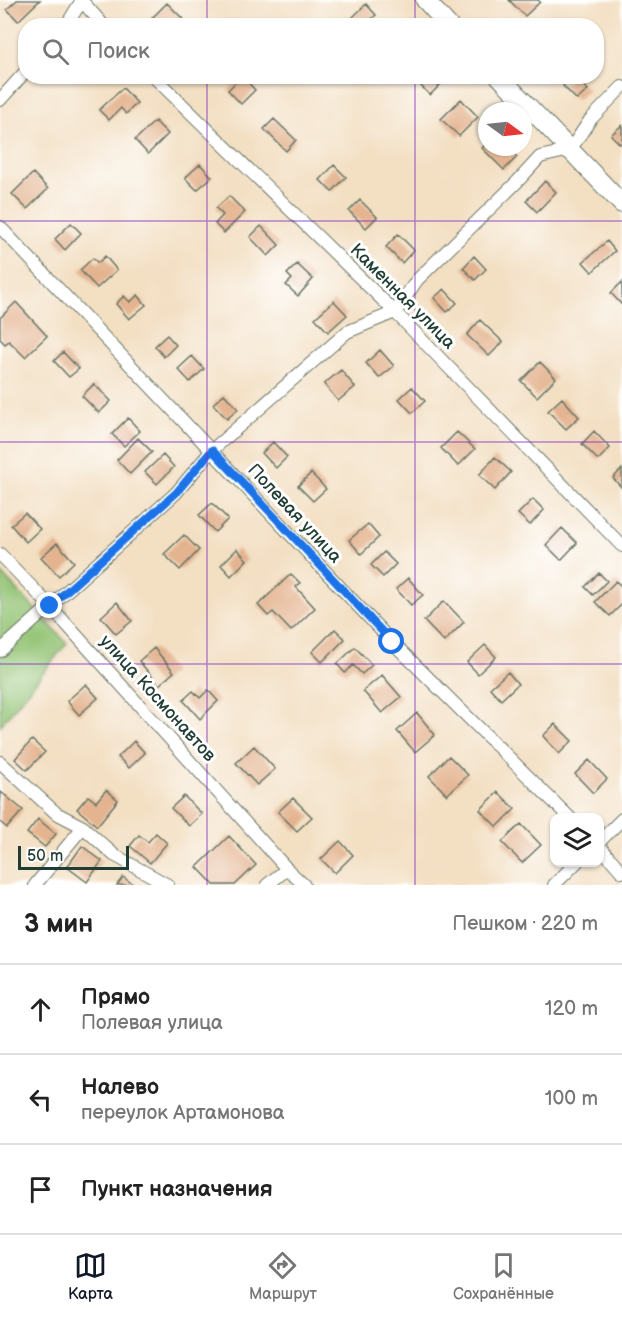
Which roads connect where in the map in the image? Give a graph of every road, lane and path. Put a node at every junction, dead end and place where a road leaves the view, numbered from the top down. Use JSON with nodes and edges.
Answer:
{"nodes":[{"id":1,"x":81,"y":0,"type":"edge"},
{"id":2,"x":425,"y":0,"type":"edge"},
{"id":3,"x":71,"y":18,"type":"edge"},
{"id":4,"x":97,"y":18,"type":"edge"},
{"id":5,"x":442,"y":18,"type":"edge"},
{"id":6,"x":18,"y":80,"type":"edge"},
{"id":7,"x":161,"y":84,"type":"edge"},
{"id":8,"x":507,"y":84,"type":"edge"},
{"id":9,"x":622,"y":87,"type":"edge"},
{"id":10,"x":0,"y":100,"type":"edge"},
{"id":11,"x":570,"y":150,"type":"junction"},
{"id":12,"x":622,"y":204,"type":"edge"},
{"id":13,"x":0,"y":227,"type":"edge"},
{"id":14,"x":395,"y":312,"type":"junction"},
{"id":15,"x":212,"y":450,"type":"junction"},
{"id":16,"x":622,"y":546,"type":"edge"},
{"id":17,"x":0,"y":554,"type":"edge"},
{"id":18,"x":50,"y":606,"type":"junction"},
{"id":19,"x":0,"y":651,"type":"edge"},
{"id":20,"x":0,"y":762,"type":"edge"},
{"id":21,"x":565,"y":813,"type":"edge"},
{"id":22,"x":622,"y":819,"type":"edge"},
{"id":23,"x":83,"y":827,"type":"junction"},
{"id":24,"x":604,"y":837,"type":"edge"},
{"id":25,"x":604,"y":852,"type":"edge"},
{"id":26,"x":573,"y":867,"type":"edge"},
{"id":27,"x":287,"y":869,"type":"junction"},
{"id":28,"x":622,"y":872,"type":"edge"},
{"id":29,"x":35,"y":885,"type":"edge"},
{"id":30,"x":168,"y":885,"type":"edge"},
{"id":31,"x":267,"y":885,"type":"edge"},
{"id":32,"x":304,"y":885,"type":"edge"},
{"id":33,"x":554,"y":885,"type":"edge"}],
"edges":[{"from":1,"to":3,"type":"street"},
{"from":1,"to":4,"type":"street"},
{"from":2,"to":5,"type":"street"},
{"from":6,"to":10,"type":"street"},
{"from":7,"to":14,"type":"street","name":"Каменная улица"},
{"from":8,"to":11,"type":"street"},
{"from":9,"to":11,"type":"street"},
{"from":11,"to":12,"type":"street"},
{"from":11,"to":14,"type":"street"},
{"from":13,"to":15,"type":"street","name":"Полевая улица"},
{"from":14,"to":15,"type":"street"},
{"from":14,"to":16,"type":"street","name":"Каменная улица"},
{"from":15,"to":18,"type":"street"},
{"from":15,"to":21,"type":"street","name":"Полевая улица"},
{"from":17,"to":18,"type":"street","name":"улица Космонавтов"},
{"from":18,"to":19,"type":"street"},
{"from":18,"to":27,"type":"street","name":"улица Космонавтов"},
{"from":20,"to":23,"type":"street"},
{"from":22,"to":24,"type":"street"},
{"from":23,"to":29,"type":"street"},
{"from":23,"to":30,"type":"street"},
{"from":25,"to":28,"type":"street"},
{"from":26,"to":33,"type":"street"},
{"from":27,"to":31,"type":"street"},
{"from":27,"to":32,"type":"street","name":"улица Космонавтов"}]}
